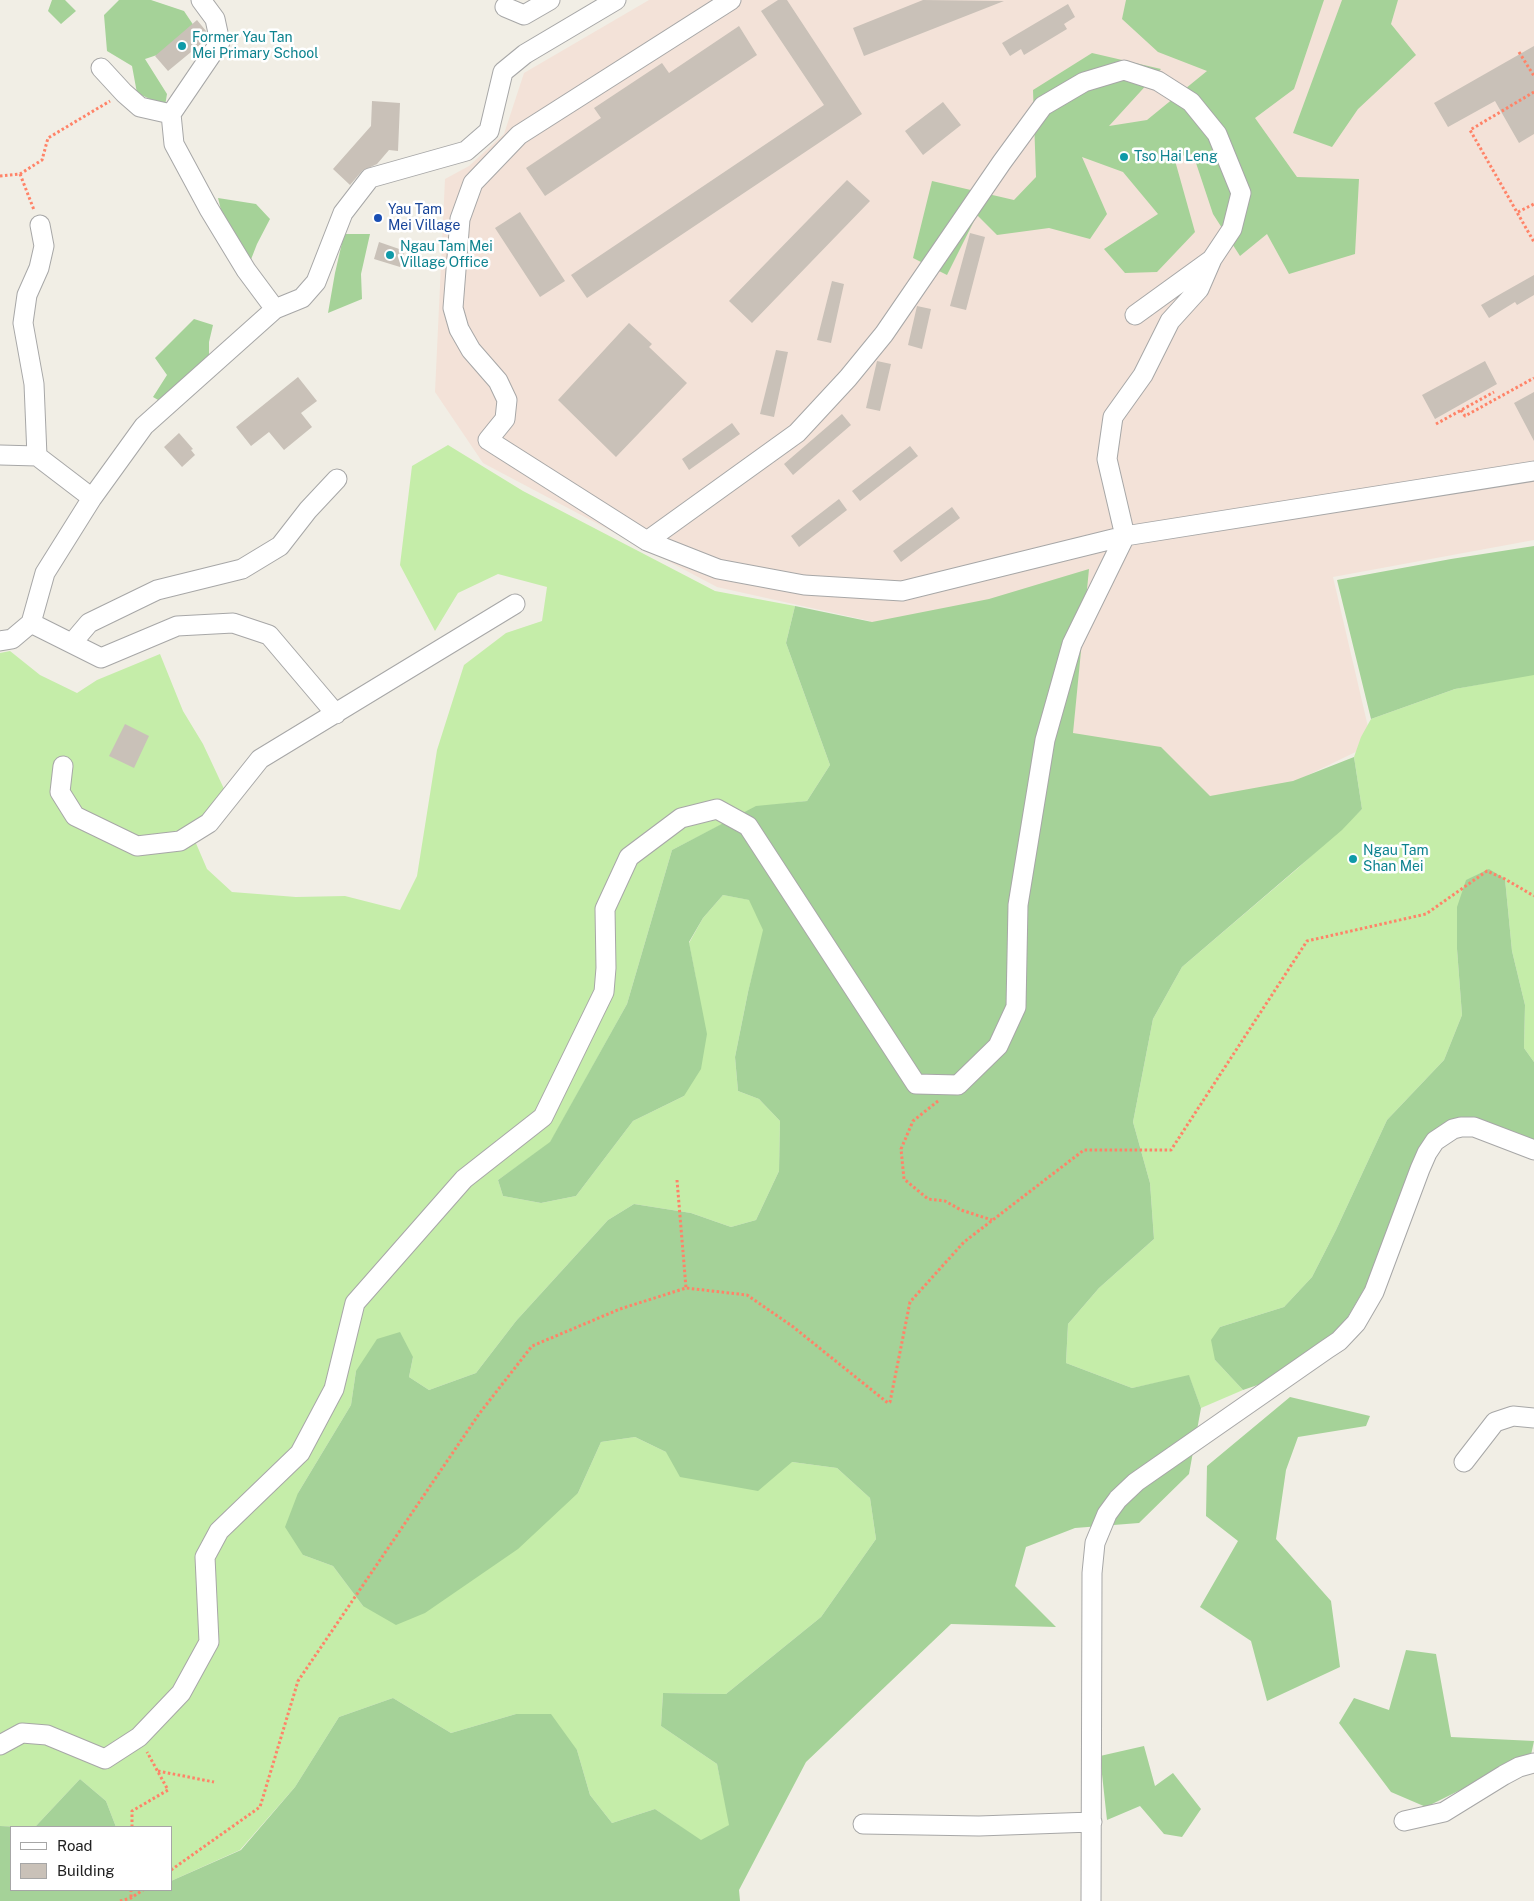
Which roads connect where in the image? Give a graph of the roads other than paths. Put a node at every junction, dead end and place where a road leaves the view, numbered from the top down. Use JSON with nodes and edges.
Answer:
{"nodes":[{"id":1,"x":202,"y":0,"type":"edge"},
{"id":2,"x":550,"y":0,"type":"edge"},
{"id":3,"x":616,"y":0,"type":"edge"},
{"id":4,"x":731,"y":0,"type":"edge"},
{"id":5,"x":505,"y":7,"type":"dead end"},
{"id":6,"x":101,"y":68,"type":"dead end"},
{"id":7,"x":171,"y":114,"type":"junction"},
{"id":8,"x":40,"y":225,"type":"road end"},
{"id":9,"x":1212,"y":259,"type":"junction"},
{"id":10,"x":276,"y":309,"type":"junction"},
{"id":11,"x":1135,"y":315,"type":"dead end"},
{"id":12,"x":0,"y":455,"type":"edge"},
{"id":13,"x":37,"y":456,"type":"junction"},
{"id":14,"x":1534,"y":471,"type":"edge"},
{"id":15,"x":337,"y":479,"type":"dead end"},
{"id":16,"x":92,"y":498,"type":"junction"},
{"id":17,"x":1124,"y":536,"type":"junction"},
{"id":18,"x":647,"y":541,"type":"junction"},
{"id":19,"x":515,"y":604,"type":"dead end"},
{"id":20,"x":31,"y":623,"type":"junction"},
{"id":21,"x":0,"y":640,"type":"edge"},
{"id":22,"x":72,"y":643,"type":"junction"},
{"id":23,"x":336,"y":714,"type":"junction"},
{"id":24,"x":63,"y":766,"type":"dead end"},
{"id":25,"x":1534,"y":1150,"type":"edge"},
{"id":26,"x":1534,"y":1418,"type":"edge"},
{"id":27,"x":1464,"y":1462,"type":"dead end"},
{"id":28,"x":0,"y":1745,"type":"edge"},
{"id":29,"x":1534,"y":1763,"type":"edge"},
{"id":30,"x":1404,"y":1821,"type":"dead end"},
{"id":31,"x":1092,"y":1822,"type":"junction"},
{"id":32,"x":863,"y":1824,"type":"dead end"},
{"id":33,"x":1092,"y":1901,"type":"edge"}],
"edges":[{"from":1,"to":7,"type":"street"},
{"from":2,"to":5,"type":"street"},
{"from":3,"to":10,"type":"street"},
{"from":4,"to":18,"type":"street"},
{"from":6,"to":7,"type":"street"},
{"from":7,"to":10,"type":"street"},
{"from":8,"to":13,"type":"street"},
{"from":9,"to":11,"type":"street"},
{"from":9,"to":17,"type":"street"},
{"from":9,"to":18,"type":"street"},
{"from":10,"to":16,"type":"street"},
{"from":12,"to":13,"type":"street"},
{"from":13,"to":16,"type":"street"},
{"from":14,"to":17,"type":"street"},
{"from":15,"to":22,"type":"street"},
{"from":16,"to":20,"type":"street"},
{"from":17,"to":18,"type":"street"},
{"from":17,"to":28,"type":"street"},
{"from":19,"to":23,"type":"street"},
{"from":20,"to":21,"type":"street"},
{"from":20,"to":22,"type":"street"},
{"from":22,"to":23,"type":"street"},
{"from":23,"to":24,"type":"street"},
{"from":25,"to":31,"type":"street"},
{"from":26,"to":27,"type":"street"},
{"from":29,"to":30,"type":"street"},
{"from":31,"to":32,"type":"street"},
{"from":31,"to":33,"type":"street"}]}
